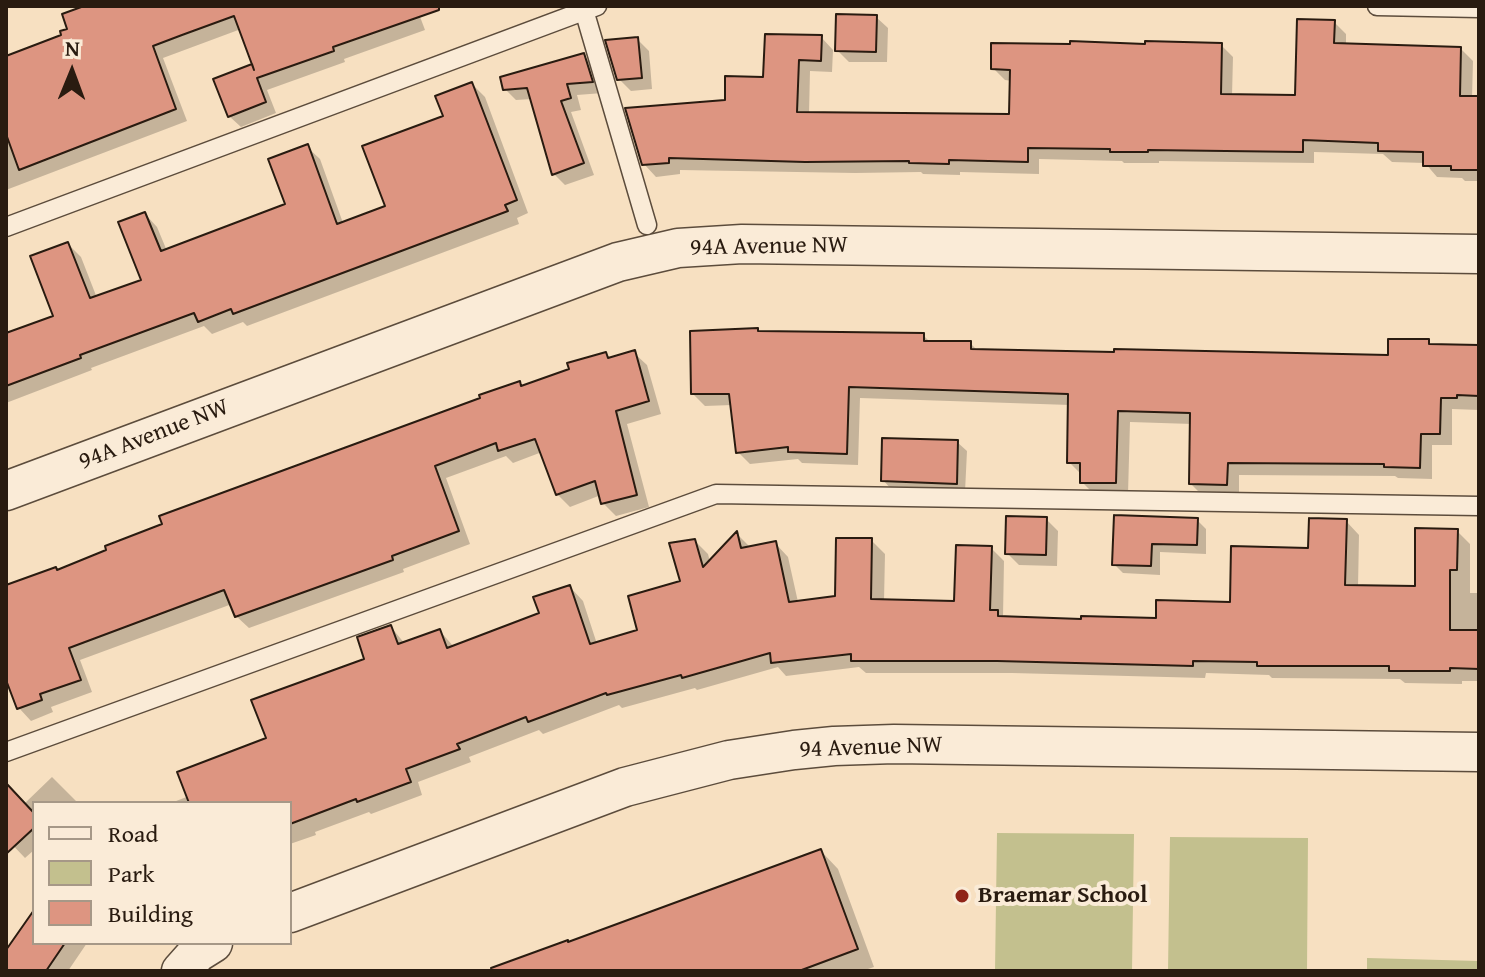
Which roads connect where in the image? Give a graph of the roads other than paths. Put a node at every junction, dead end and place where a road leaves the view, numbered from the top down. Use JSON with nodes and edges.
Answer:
{"nodes":[{"id":1,"x":1377,"y":6,"type":"edge"},
{"id":2,"x":591,"y":8,"type":"edge"},
{"id":3,"x":1479,"y":8,"type":"edge"},
{"id":4,"x":647,"y":225,"type":"dead end"},
{"id":5,"x":6,"y":227,"type":"edge"},
{"id":6,"x":1479,"y":254,"type":"edge"},
{"id":7,"x":6,"y":491,"type":"edge"},
{"id":8,"x":1479,"y":506,"type":"edge"},
{"id":9,"x":6,"y":752,"type":"edge"},
{"id":10,"x":1479,"y":752,"type":"edge"},
{"id":11,"x":292,"y":912,"type":"edge"},
{"id":12,"x":210,"y":945,"type":"edge"},
{"id":13,"x":181,"y":971,"type":"edge"}],
"edges":[{"from":1,"to":3,"type":"lane"},
{"from":2,"to":4,"type":"lane"},
{"from":2,"to":5,"type":"lane"},
{"from":6,"to":7,"type":"street","name":"94A Avenue NW"},
{"from":8,"to":9,"type":"lane"},
{"from":10,"to":11,"type":"street","name":"94 Avenue NW"},
{"from":12,"to":13,"type":"street"}]}
